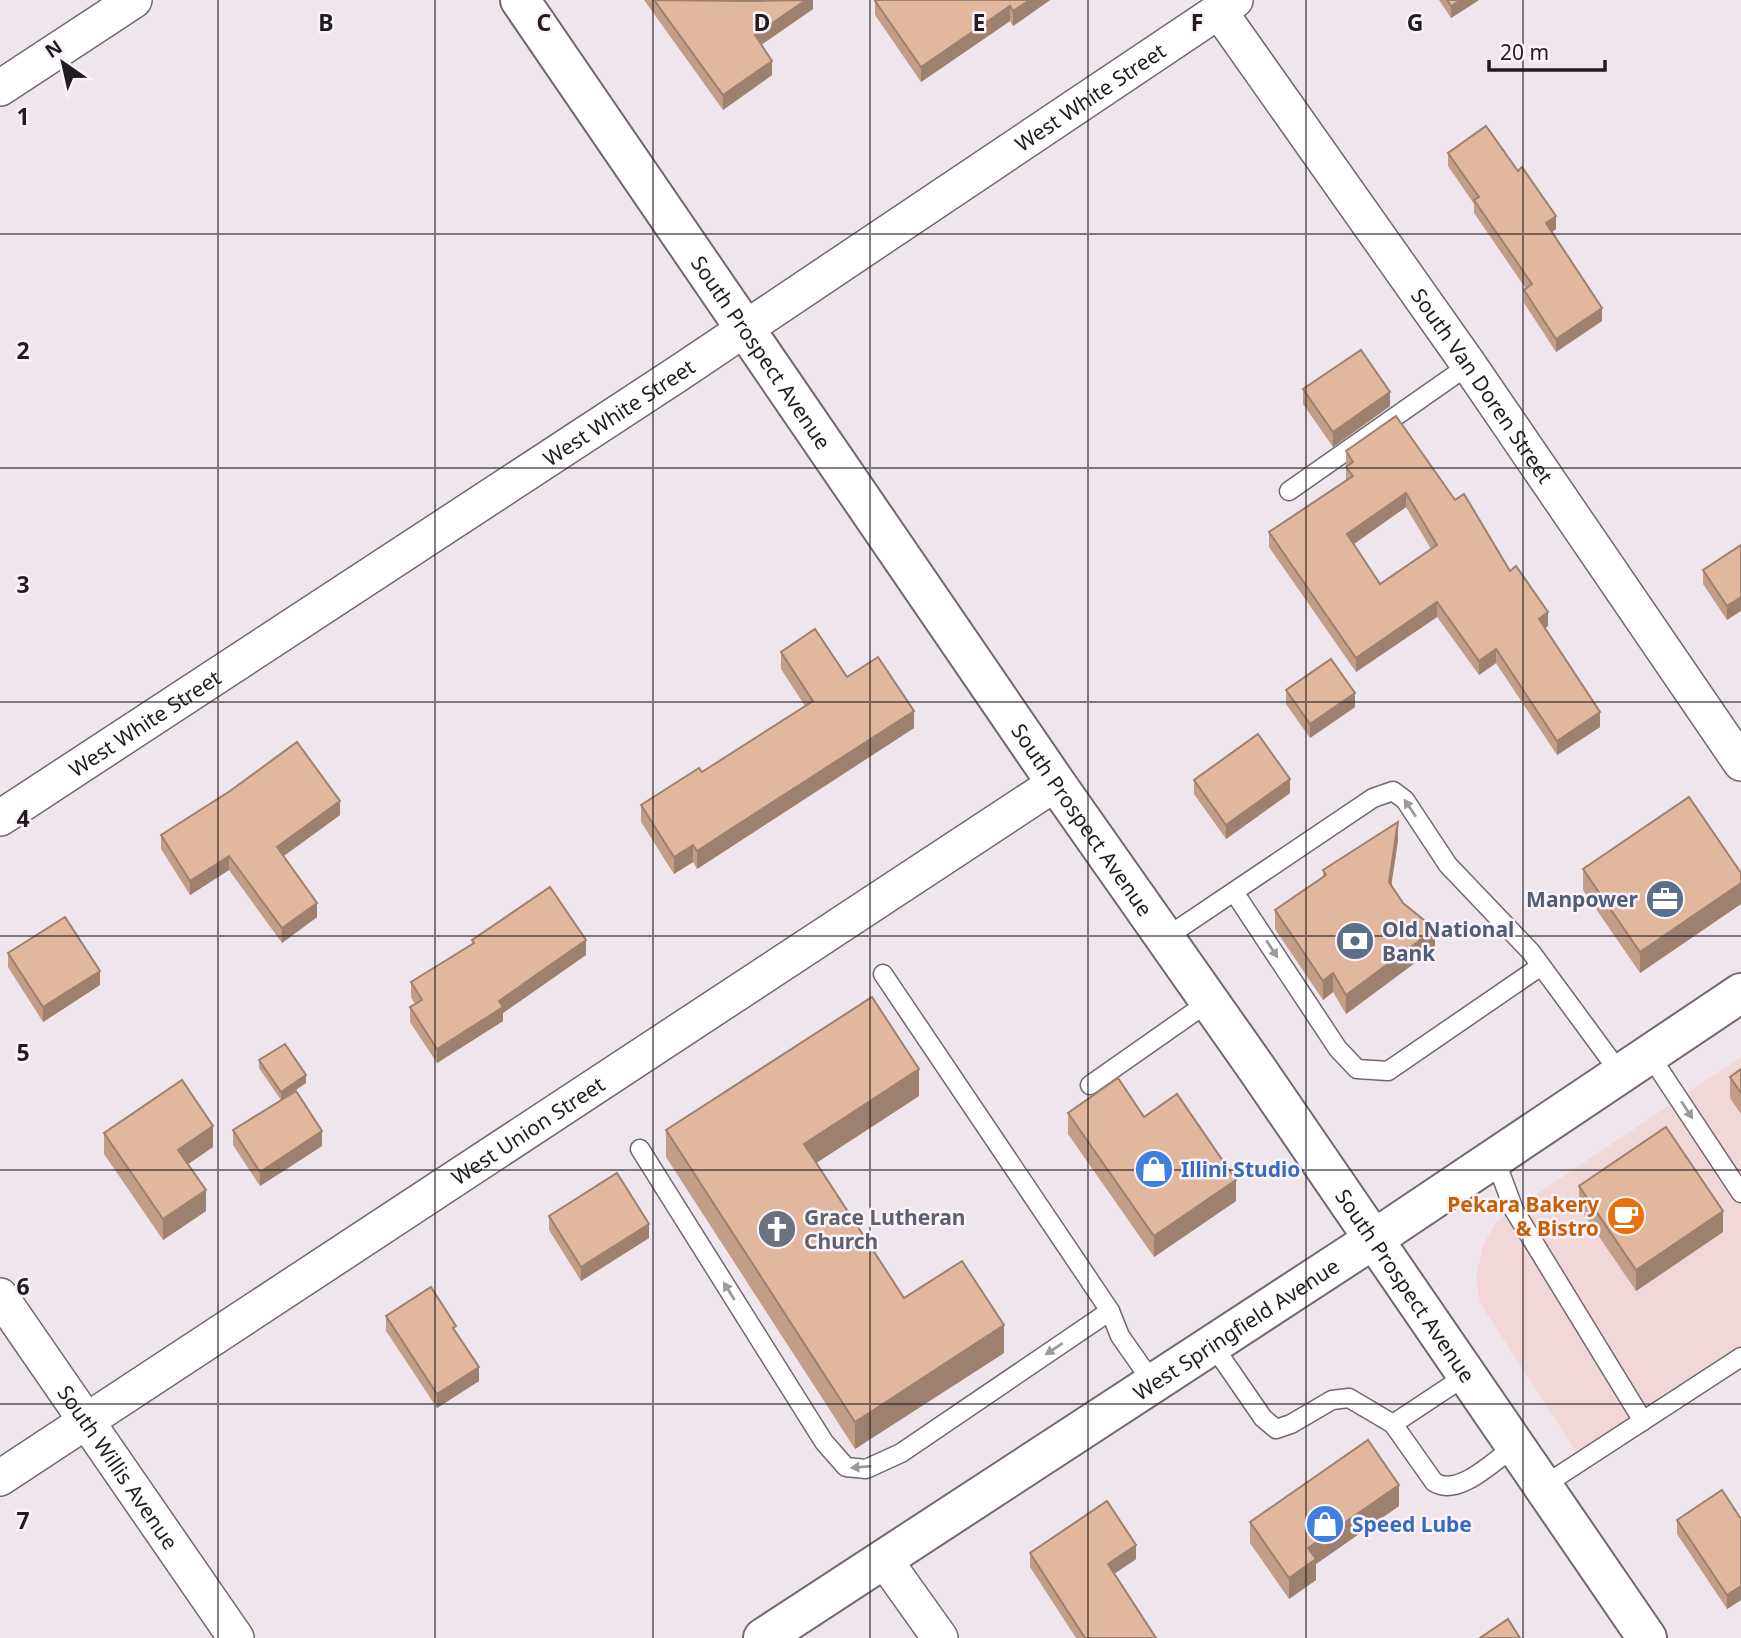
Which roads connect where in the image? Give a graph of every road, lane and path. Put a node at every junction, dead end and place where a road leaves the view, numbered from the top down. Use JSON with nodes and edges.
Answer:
{"nodes":[{"id":1,"x":134,"y":0,"type":"edge"},
{"id":2,"x":520,"y":0,"type":"edge"},
{"id":3,"x":1227,"y":5,"type":"edge"},
{"id":4,"x":0,"y":88,"type":"edge"},
{"id":5,"x":746,"y":328,"type":"junction"},
{"id":6,"x":1469,"y":365,"type":"junction"},
{"id":7,"x":1289,"y":491,"type":"dead end"},
{"id":8,"x":1741,"y":763,"type":"edge"},
{"id":9,"x":1056,"y":783,"type":"junction"},
{"id":10,"x":0,"y":818,"type":"edge"},
{"id":11,"x":1234,"y":892,"type":"junction"},
{"id":12,"x":1165,"y":938,"type":"junction"},
{"id":13,"x":1541,"y":966,"type":"junction"},
{"id":14,"x":883,"y":974,"type":"dead end"},
{"id":15,"x":1741,"y":993,"type":"edge"},
{"id":16,"x":1210,"y":1001,"type":"junction"},
{"id":17,"x":1634,"y":1063,"type":"junction"},
{"id":18,"x":1090,"y":1085,"type":"dead end"},
{"id":19,"x":640,"y":1149,"type":"dead end"},
{"id":20,"x":1494,"y":1156,"type":"junction"},
{"id":21,"x":1741,"y":1193,"type":"edge"},
{"id":22,"x":1374,"y":1239,"type":"junction"},
{"id":23,"x":0,"y":1296,"type":"edge"},
{"id":24,"x":1111,"y":1311,"type":"junction"},
{"id":25,"x":1212,"y":1345,"type":"junction"},
{"id":26,"x":1741,"y":1357,"type":"edge"},
{"id":27,"x":1467,"y":1375,"type":"junction"},
{"id":28,"x":1153,"y":1383,"type":"junction"},
{"id":29,"x":86,"y":1421,"type":"junction"},
{"id":30,"x":1643,"y":1421,"type":"junction"},
{"id":31,"x":1393,"y":1424,"type":"junction"},
{"id":32,"x":1515,"y":1446,"type":"junction"},
{"id":33,"x":0,"y":1478,"type":"edge"},
{"id":34,"x":1543,"y":1486,"type":"junction"},
{"id":35,"x":883,"y":1559,"type":"junction"},
{"id":36,"x":236,"y":1638,"type":"edge"},
{"id":37,"x":763,"y":1638,"type":"edge"},
{"id":38,"x":940,"y":1638,"type":"edge"},
{"id":39,"x":1647,"y":1638,"type":"edge"}],
"edges":[{"from":1,"to":4,"type":"street"},
{"from":2,"to":5,"type":"main road","name":"South Prospect Avenue"},
{"from":3,"to":5,"type":"street","name":"West White Street"},
{"from":3,"to":6,"type":"street","name":"South Van Doren Street"},
{"from":5,"to":9,"type":"main road","name":"South Prospect Avenue"},
{"from":5,"to":10,"type":"street","name":"West White Street"},
{"from":6,"to":7,"type":"lane"},
{"from":6,"to":8,"type":"street","name":"South Van Doren Street"},
{"from":9,"to":12,"type":"main road","name":"South Prospect Avenue"},
{"from":9,"to":29,"type":"street","name":"West Union Street"},
{"from":11,"to":12,"type":"lane"},
{"from":13,"to":11,"type":"lane","one_way":true},
{"from":11,"to":13,"type":"lane","one_way":true},
{"from":12,"to":16,"type":"main road","name":"South Prospect Avenue"},
{"from":13,"to":17,"type":"lane"},
{"from":14,"to":24,"type":"lane"},
{"from":15,"to":17,"type":"main road","name":"West Springfield Avenue"},
{"from":16,"to":18,"type":"lane"},
{"from":16,"to":22,"type":"main road","name":"South Prospect Avenue"},
{"from":17,"to":20,"type":"main road","name":"West Springfield Avenue"},
{"from":17,"to":21,"type":"lane","one_way":true},
{"from":24,"to":19,"type":"lane","one_way":true},
{"from":20,"to":22,"type":"main road","name":"West Springfield Avenue"},
{"from":20,"to":30,"type":"lane"},
{"from":22,"to":25,"type":"main road","name":"West Springfield Avenue"},
{"from":22,"to":27,"type":"main road","name":"South Prospect Avenue"},
{"from":23,"to":29,"type":"street","name":"South Willis Avenue"},
{"from":24,"to":28,"type":"lane"},
{"from":25,"to":28,"type":"main road","name":"West Springfield Avenue"},
{"from":25,"to":31,"type":"lane"},
{"from":26,"to":30,"type":"lane"},
{"from":27,"to":31,"type":"lane"},
{"from":27,"to":32,"type":"main road","name":"South Prospect Avenue"},
{"from":28,"to":35,"type":"main road","name":"West Springfield Avenue"},
{"from":29,"to":33,"type":"street","name":"West Union Street"},
{"from":29,"to":36,"type":"street","name":"South Willis Avenue"},
{"from":30,"to":34,"type":"lane"},
{"from":31,"to":32,"type":"lane"},
{"from":32,"to":34,"type":"main road","name":"South Prospect Avenue"},
{"from":34,"to":39,"type":"main road","name":"South Prospect Avenue"},
{"from":35,"to":37,"type":"main road","name":"West Springfield Avenue"},
{"from":35,"to":38,"type":"street"}]}
